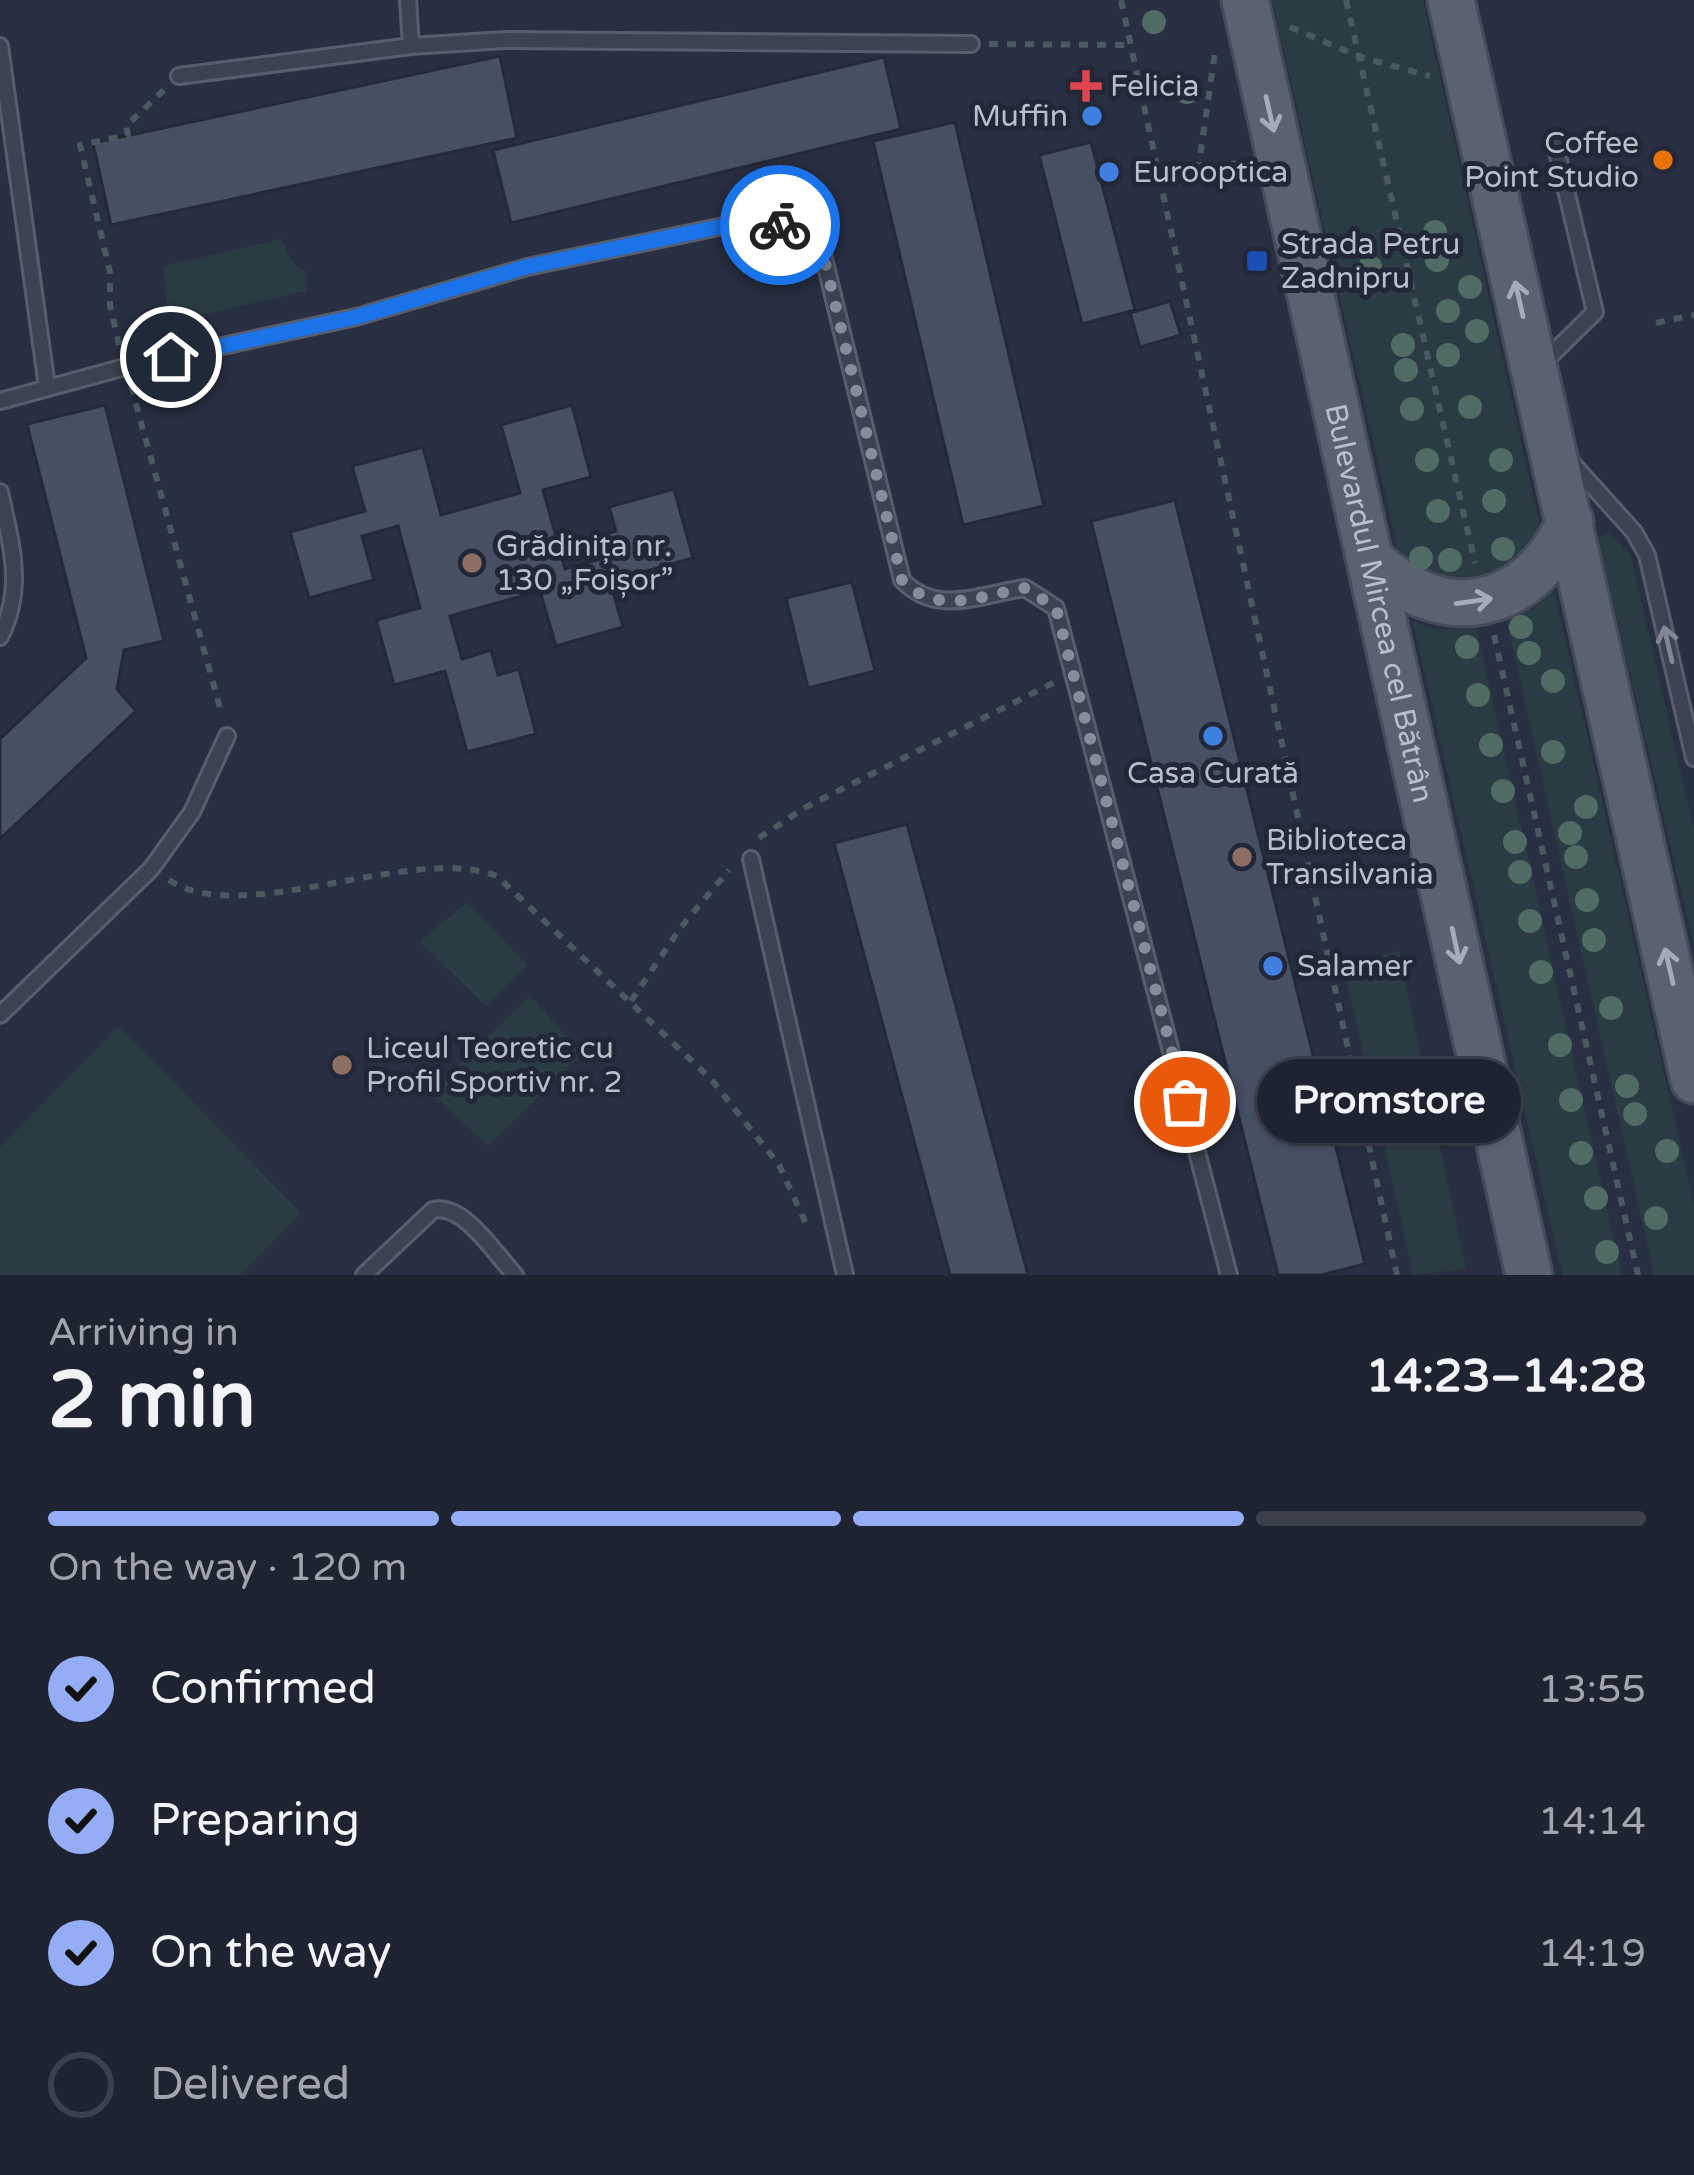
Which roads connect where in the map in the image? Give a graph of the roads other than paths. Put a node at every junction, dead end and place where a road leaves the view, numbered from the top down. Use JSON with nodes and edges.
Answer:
{"nodes":[{"id":1,"x":408,"y":0,"type":"edge"},
{"id":2,"x":1451,"y":0,"type":"edge"},
{"id":3,"x":1261,"y":10,"type":"edge"},
{"id":4,"x":970,"y":44,"type":"road end"},
{"id":5,"x":0,"y":46,"type":"edge"},
{"id":6,"x":411,"y":46,"type":"junction"},
{"id":7,"x":178,"y":76,"type":"road end"},
{"id":8,"x":1555,"y":144,"type":"dead end"},
{"id":9,"x":1535,"y":371,"type":"junction"},
{"id":10,"x":47,"y":387,"type":"junction"},
{"id":11,"x":0,"y":401,"type":"edge"},
{"id":12,"x":1550,"y":439,"type":"junction"},
{"id":13,"x":0,"y":492,"type":"edge"},
{"id":14,"x":1570,"y":520,"type":"junction"},
{"id":15,"x":1371,"y":560,"type":"junction"},
{"id":16,"x":0,"y":637,"type":"edge"},
{"id":17,"x":227,"y":736,"type":"road end"},
{"id":18,"x":1694,"y":758,"type":"edge"},
{"id":19,"x":748,"y":856,"type":"road end"},
{"id":20,"x":0,"y":1015,"type":"edge"},
{"id":21,"x":1694,"y":1080,"type":"edge"},
{"id":22,"x":364,"y":1275,"type":"edge"},
{"id":23,"x":515,"y":1275,"type":"edge"},
{"id":24,"x":845,"y":1275,"type":"edge"},
{"id":25,"x":1229,"y":1275,"type":"edge"},
{"id":26,"x":1529,"y":1275,"type":"edge"}],
"edges":[{"from":1,"to":6,"type":"lane"},
{"from":9,"to":2,"type":"main road","one_way":true},
{"from":3,"to":15,"type":"main road","name":"Bulevardul Mircea cel Bătrân","one_way":true},
{"from":4,"to":6,"type":"lane"},
{"from":5,"to":10,"type":"lane"},
{"from":6,"to":7,"type":"lane"},
{"from":8,"to":9,"type":"lane"},
{"from":9,"to":12,"type":"main road"},
{"from":10,"to":11,"type":"lane"},
{"from":10,"to":25,"type":"lane"},
{"from":12,"to":14,"type":"main road"},
{"from":18,"to":12,"type":"lane","one_way":true},
{"from":13,"to":16,"type":"lane"},
{"from":15,"to":14,"type":"main road","one_way":true},
{"from":21,"to":14,"type":"main road","one_way":true},
{"from":15,"to":26,"type":"main road","name":"Bulevardul Mircea cel Bătrân","one_way":true},
{"from":17,"to":20,"type":"lane"},
{"from":19,"to":24,"type":"lane"},
{"from":22,"to":23,"type":"lane"}]}
